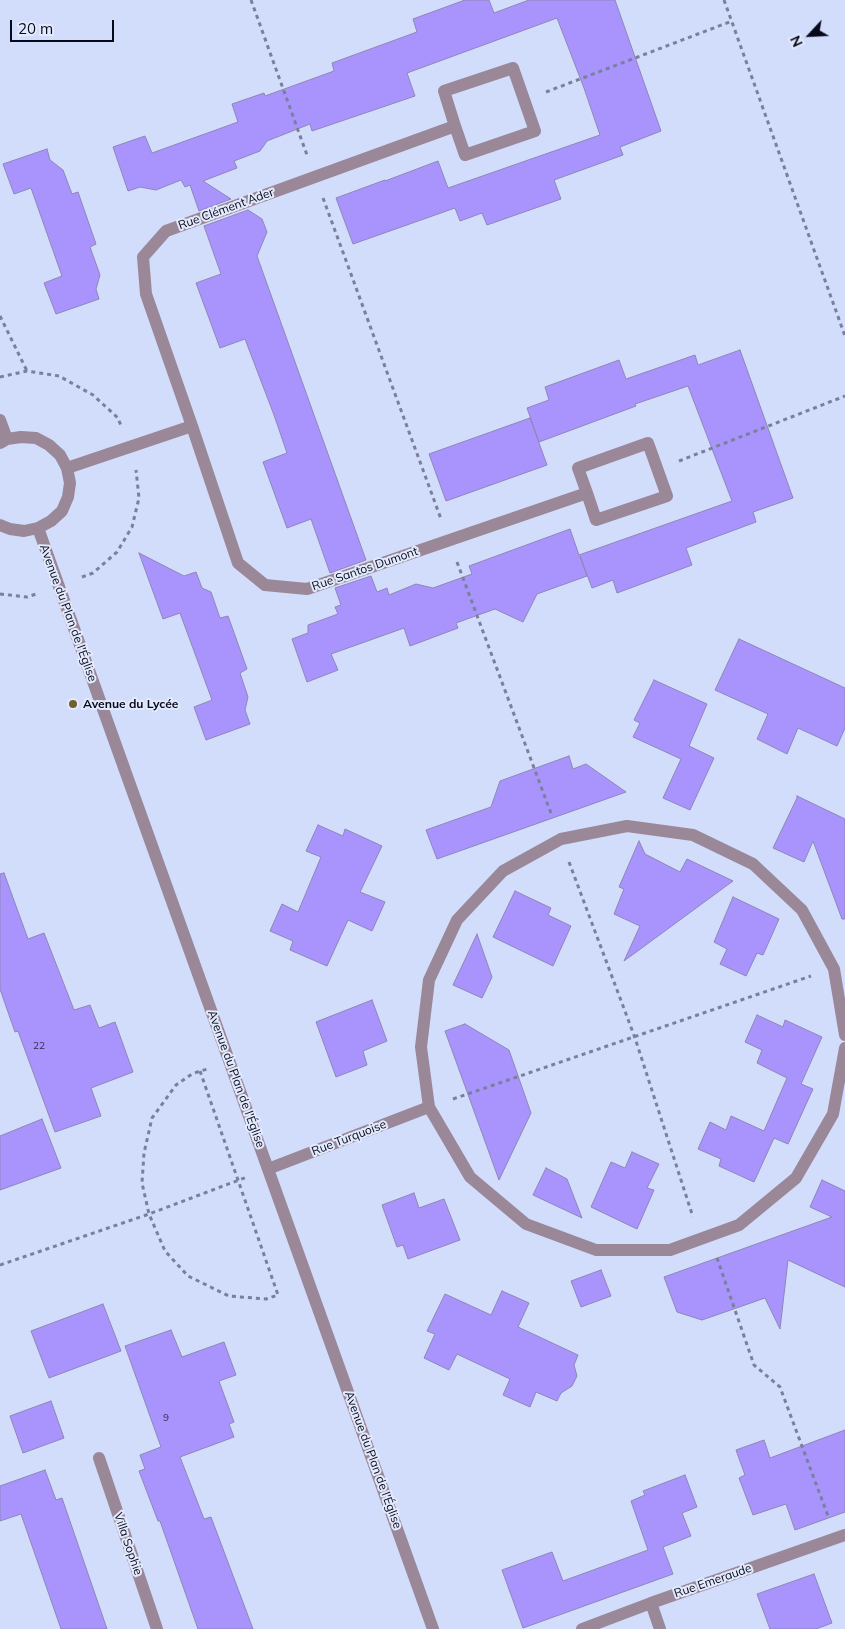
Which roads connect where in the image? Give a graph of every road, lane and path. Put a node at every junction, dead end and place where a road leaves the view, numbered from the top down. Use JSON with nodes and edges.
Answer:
{"nodes":[{"id":1,"x":251,"y":0,"type":"edge"},
{"id":2,"x":724,"y":0,"type":"edge"},
{"id":3,"x":732,"y":21,"type":"junction"},
{"id":4,"x":524,"y":100,"type":"junction"},
{"id":5,"x":455,"y":126,"type":"junction"},
{"id":6,"x":315,"y":176,"type":"junction"},
{"id":7,"x":0,"y":316,"type":"edge"},
{"id":8,"x":845,"y":336,"type":"edge"},
{"id":9,"x":27,"y":371,"type":"dead end"},
{"id":10,"x":845,"y":396,"type":"edge"},
{"id":11,"x":0,"y":420,"type":"edge"},
{"id":12,"x":192,"y":426,"type":"junction"},
{"id":13,"x":3,"y":441,"type":"edge"},
{"id":14,"x":67,"y":468,"type":"junction"},
{"id":15,"x":658,"y":470,"type":"junction"},
{"id":16,"x":586,"y":493,"type":"junction"},
{"id":17,"x":0,"y":524,"type":"edge"},
{"id":18,"x":38,"y":528,"type":"junction"},
{"id":19,"x":449,"y":540,"type":"junction"},
{"id":20,"x":561,"y":839,"type":"junction"},
{"id":21,"x":834,"y":969,"type":"junction"},
{"id":22,"x":845,"y":1035,"type":"edge"},
{"id":23,"x":635,"y":1038,"type":"junction"},
{"id":24,"x":845,"y":1048,"type":"edge"},
{"id":25,"x":230,"y":1062,"type":"junction"},
{"id":26,"x":200,"y":1071,"type":"junction"},
{"id":27,"x":430,"y":1107,"type":"junction"},
{"id":28,"x":268,"y":1169,"type":"junction"},
{"id":29,"x":239,"y":1180,"type":"junction"},
{"id":30,"x":149,"y":1214,"type":"junction"},
{"id":31,"x":704,"y":1238,"type":"junction"},
{"id":32,"x":0,"y":1265,"type":"edge"},
{"id":33,"x":98,"y":1458,"type":"dead end"},
{"id":34,"x":841,"y":1536,"type":"edge"},
{"id":35,"x":651,"y":1603,"type":"junction"},
{"id":36,"x":158,"y":1629,"type":"edge"},
{"id":37,"x":434,"y":1629,"type":"edge"},
{"id":38,"x":582,"y":1629,"type":"edge"},
{"id":39,"x":660,"y":1629,"type":"edge"}],
"edges":[{"from":1,"to":6,"type":"path"},
{"from":2,"to":3,"type":"path"},
{"from":3,"to":4,"type":"path"},
{"from":3,"to":8,"type":"path"},
{"from":4,"to":5,"type":"street"},
{"from":4,"to":5,"type":"street"},
{"from":5,"to":6,"type":"street","name":"Rue Clément Ader"},
{"from":6,"to":12,"type":"street","name":"Rue Clément Ader"},
{"from":6,"to":19,"type":"path"},
{"from":7,"to":9,"type":"path"},
{"from":10,"to":15,"type":"path"},
{"from":11,"to":13,"type":"street"},
{"from":12,"to":14,"type":"street"},
{"from":12,"to":19,"type":"street","name":"Rue Santos Dumont"},
{"from":13,"to":14,"type":"street"},
{"from":14,"to":18,"type":"street","name":"Avenue du Plan de l'Église"},
{"from":15,"to":16,"type":"street"},
{"from":15,"to":16,"type":"street"},
{"from":16,"to":19,"type":"street","name":"Rue Santos Dumont"},
{"from":17,"to":18,"type":"street","name":"Avenue du Plan de l'Église"},
{"from":18,"to":25,"type":"street","name":"Avenue du Plan de l'Église"},
{"from":19,"to":20,"type":"path"},
{"from":20,"to":21,"type":"street"},
{"from":20,"to":23,"type":"path"},
{"from":20,"to":27,"type":"street"},
{"from":21,"to":22,"type":"street"},
{"from":21,"to":23,"type":"path"},
{"from":23,"to":27,"type":"path"},
{"from":23,"to":31,"type":"path"},
{"from":24,"to":31,"type":"street"},
{"from":25,"to":26,"type":"path"},
{"from":25,"to":28,"type":"street","name":"Avenue du Plan de l'Église"},
{"from":26,"to":29,"type":"path"},
{"from":26,"to":30,"type":"path"},
{"from":27,"to":28,"type":"street","name":"Rue Turquoise"},
{"from":27,"to":31,"type":"street"},
{"from":28,"to":29,"type":"path"},
{"from":28,"to":37,"type":"street","name":"Avenue du Plan de l'Église"},
{"from":29,"to":30,"type":"path"},
{"from":29,"to":30,"type":"path"},
{"from":30,"to":32,"type":"path"},
{"from":31,"to":34,"type":"path"},
{"from":33,"to":36,"type":"street","name":"Villa Sophie"},
{"from":34,"to":35,"type":"street","name":"Rue Emeraude"},
{"from":35,"to":38,"type":"street","name":"Rue Emeraude"},
{"from":35,"to":39,"type":"street"}]}
